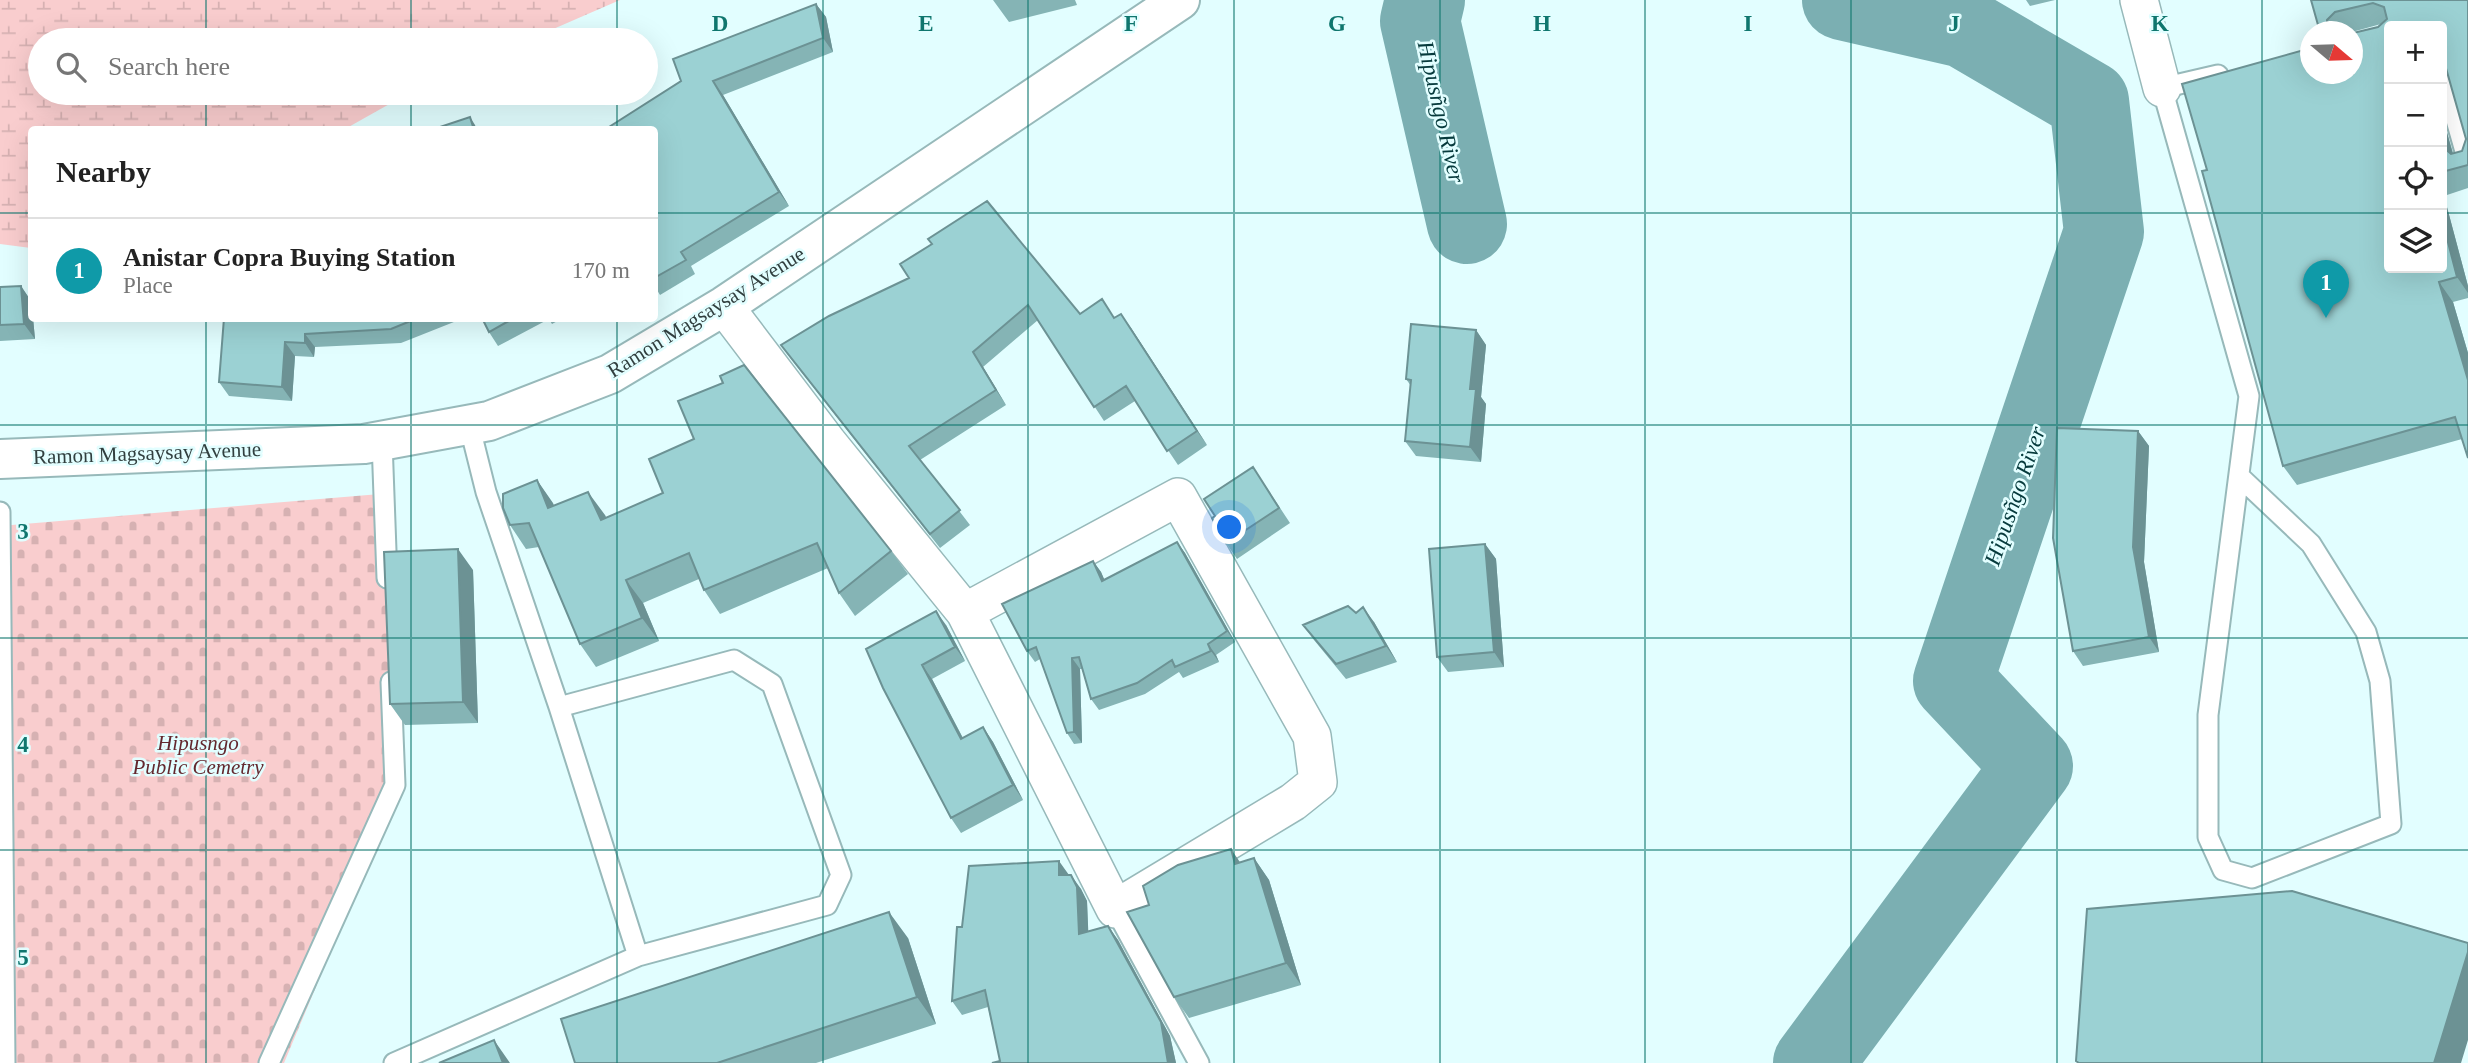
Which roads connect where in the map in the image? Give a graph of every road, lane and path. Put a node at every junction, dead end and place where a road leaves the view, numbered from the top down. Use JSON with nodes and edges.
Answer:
{"nodes":[{"id":1,"x":1180,"y":0,"type":"edge"},
{"id":2,"x":2139,"y":0,"type":"edge"},
{"id":3,"x":2243,"y":69,"type":"edge"},
{"id":4,"x":2446,"y":84,"type":"edge"},
{"id":5,"x":2162,"y":88,"type":"junction"},
{"id":6,"x":2468,"y":162,"type":"edge"},
{"id":7,"x":724,"y":306,"type":"junction"},
{"id":8,"x":469,"y":424,"type":"junction"},
{"id":9,"x":382,"y":441,"type":"junction"},
{"id":10,"x":0,"y":459,"type":"edge"},
{"id":11,"x":2239,"y":476,"type":"junction"},
{"id":12,"x":0,"y":512,"type":"edge"},
{"id":13,"x":387,"y":592,"type":"edge"},
{"id":14,"x":965,"y":612,"type":"junction"},
{"id":15,"x":390,"y":661,"type":"edge"},
{"id":16,"x":559,"y":707,"type":"junction"},
{"id":17,"x":1115,"y":909,"type":"junction"},
{"id":18,"x":638,"y":956,"type":"junction"},
{"id":19,"x":5,"y":1063,"type":"edge"},
{"id":20,"x":269,"y":1063,"type":"edge"},
{"id":21,"x":394,"y":1063,"type":"edge"},
{"id":22,"x":1199,"y":1063,"type":"edge"}],
"edges":[{"from":1,"to":7,"type":"main road","name":"Ramon Magsaysay Avenue"},
{"from":2,"to":5,"type":"street"},
{"from":3,"to":5,"type":"lane"},
{"from":4,"to":6,"type":"lane"},
{"from":5,"to":11,"type":"lane"},
{"from":7,"to":8,"type":"main road","name":"Ramon Magsaysay Avenue"},
{"from":7,"to":14,"type":"street"},
{"from":8,"to":9,"type":"main road","name":"Ramon Magsaysay Avenue"},
{"from":8,"to":16,"type":"lane"},
{"from":9,"to":10,"type":"main road","name":"Ramon Magsaysay Avenue"},
{"from":9,"to":13,"type":"lane"},
{"from":11,"to":11,"type":"lane"},
{"from":12,"to":19,"type":"lane"},
{"from":14,"to":17,"type":"street"},
{"from":14,"to":17,"type":"street"},
{"from":15,"to":20,"type":"lane"},
{"from":16,"to":18,"type":"lane"},
{"from":16,"to":18,"type":"lane"},
{"from":17,"to":22,"type":"lane"},
{"from":18,"to":21,"type":"lane"}]}
